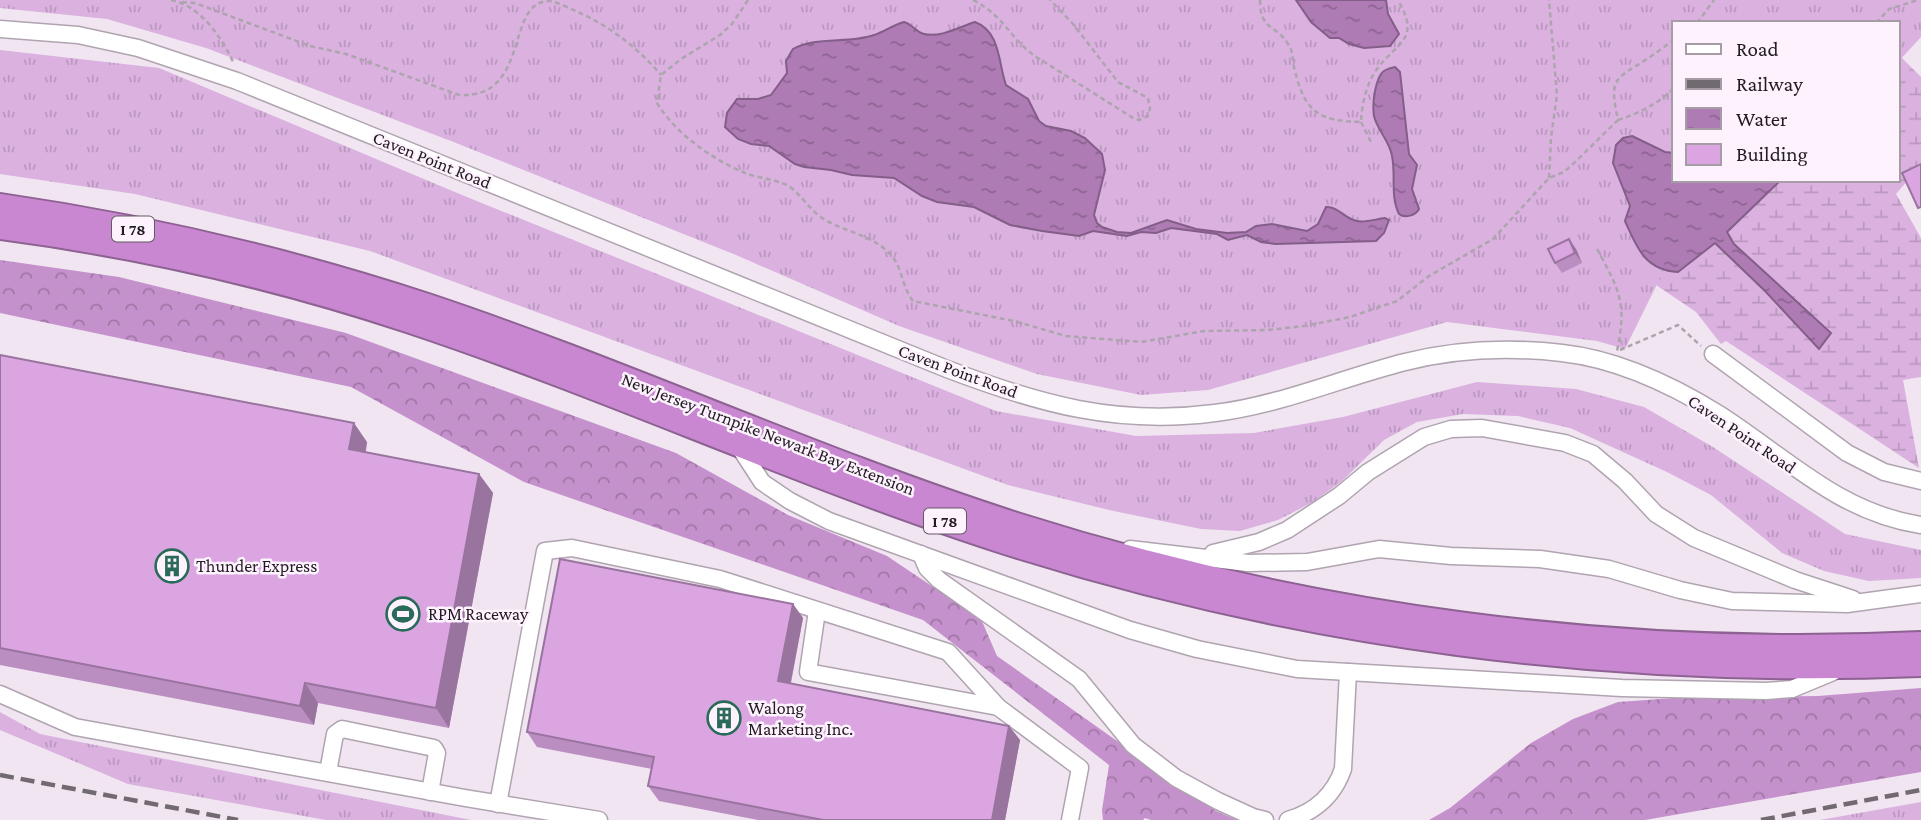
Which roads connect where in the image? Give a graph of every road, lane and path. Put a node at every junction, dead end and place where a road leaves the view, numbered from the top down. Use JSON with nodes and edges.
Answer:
{"nodes":[{"id":1,"x":171,"y":0,"type":"edge"},
{"id":2,"x":748,"y":0,"type":"edge"},
{"id":3,"x":973,"y":0,"type":"edge"},
{"id":4,"x":1050,"y":0,"type":"edge"},
{"id":5,"x":1260,"y":0,"type":"edge"},
{"id":6,"x":1398,"y":0,"type":"edge"},
{"id":7,"x":1549,"y":0,"type":"edge"},
{"id":8,"x":1714,"y":0,"type":"edge"},
{"id":9,"x":1918,"y":0,"type":"edge"},
{"id":10,"x":182,"y":2,"type":"junction"},
{"id":11,"x":1698,"y":21,"type":"edge"},
{"id":12,"x":1878,"y":21,"type":"edge"},
{"id":13,"x":0,"y":29,"type":"edge"},
{"id":14,"x":1672,"y":41,"type":"edge"},
{"id":15,"x":661,"y":75,"type":"junction"},
{"id":16,"x":237,"y":81,"type":"junction"},
{"id":17,"x":1672,"y":90,"type":"edge"},
{"id":18,"x":1618,"y":120,"type":"junction"},
{"id":19,"x":1361,"y":122,"type":"junction"},
{"id":20,"x":1371,"y":142,"type":"dead end"},
{"id":21,"x":1549,"y":178,"type":"junction"},
{"id":22,"x":0,"y":206,"type":"edge"},
{"id":23,"x":0,"y":227,"type":"edge"},
{"id":24,"x":1597,"y":249,"type":"dead end"},
{"id":25,"x":1708,"y":351,"type":"joint"},
{"id":26,"x":737,"y":443,"type":"junction"},
{"id":27,"x":1921,"y":481,"type":"edge"},
{"id":28,"x":1921,"y":525,"type":"edge"},
{"id":29,"x":1079,"y":544,"type":"junction"},
{"id":30,"x":921,"y":554,"type":"junction"},
{"id":31,"x":1198,"y":556,"type":"junction"},
{"id":32,"x":1921,"y":594,"type":"edge"},
{"id":33,"x":1862,"y":602,"type":"junction"},
{"id":34,"x":817,"y":611,"type":"junction"},
{"id":35,"x":1921,"y":644,"type":"edge"},
{"id":36,"x":1921,"y":664,"type":"edge"},
{"id":37,"x":1850,"y":666,"type":"junction"},
{"id":38,"x":1348,"y":671,"type":"junction"},
{"id":39,"x":0,"y":694,"type":"edge"},
{"id":40,"x":998,"y":707,"type":"junction"},
{"id":41,"x":328,"y":772,"type":"junction"},
{"id":42,"x":430,"y":792,"type":"junction"},
{"id":43,"x":498,"y":804,"type":"junction"},
{"id":44,"x":599,"y":820,"type":"edge"},
{"id":45,"x":1070,"y":820,"type":"edge"},
{"id":46,"x":1265,"y":820,"type":"edge"},
{"id":47,"x":1288,"y":820,"type":"edge"}],
"edges":[{"from":1,"to":10,"type":"path"},
{"from":2,"to":15,"type":"path"},
{"from":3,"to":4,"type":"path"},
{"from":5,"to":19,"type":"path"},
{"from":6,"to":19,"type":"path"},
{"from":7,"to":21,"type":"path"},
{"from":8,"to":11,"type":"path"},
{"from":9,"to":12,"type":"path"},
{"from":10,"to":15,"type":"path"},
{"from":10,"to":16,"type":"path"},
{"from":13,"to":16,"type":"street","name":"Caven Point Road"},
{"from":14,"to":18,"type":"path"},
{"from":15,"to":21,"type":"path"},
{"from":16,"to":28,"type":"street","name":"Caven Point Road"},
{"from":17,"to":18,"type":"path"},
{"from":18,"to":21,"type":"path"},
{"from":19,"to":20,"type":"path"},
{"from":22,"to":29,"type":"highway","name":"New Jersey Turnpike Newark Bay Extension","number":"I 78"},
{"from":23,"to":26,"type":"highway","name":"New Jersey Turnpike Newark Bay Extension","number":"I 78"},
{"from":24,"to":25,"type":"path"},
{"from":25,"to":27,"type":"street"},
{"from":26,"to":30,"type":"street"},
{"from":26,"to":37,"type":"highway","name":"New Jersey Turnpike Newark Bay Extension","number":"I 78"},
{"from":29,"to":31,"type":"street"},
{"from":29,"to":35,"type":"highway","name":"New Jersey Turnpike Newark Bay Extension","number":"I 78"},
{"from":30,"to":38,"type":"street"},
{"from":30,"to":46,"type":"street"},
{"from":31,"to":33,"type":"street"},
{"from":31,"to":33,"type":"street"},
{"from":32,"to":33,"type":"street"},
{"from":34,"to":40,"type":"street"},
{"from":34,"to":40,"type":"street"},
{"from":34,"to":43,"type":"street"},
{"from":36,"to":37,"type":"highway","name":"New Jersey Turnpike Newark Bay Extension","number":"I 78"},
{"from":37,"to":38,"type":"street"},
{"from":38,"to":47,"type":"street"},
{"from":39,"to":41,"type":"street"},
{"from":40,"to":45,"type":"street"},
{"from":41,"to":42,"type":"street"},
{"from":41,"to":42,"type":"street"},
{"from":42,"to":43,"type":"street"},
{"from":43,"to":44,"type":"street"}]}
